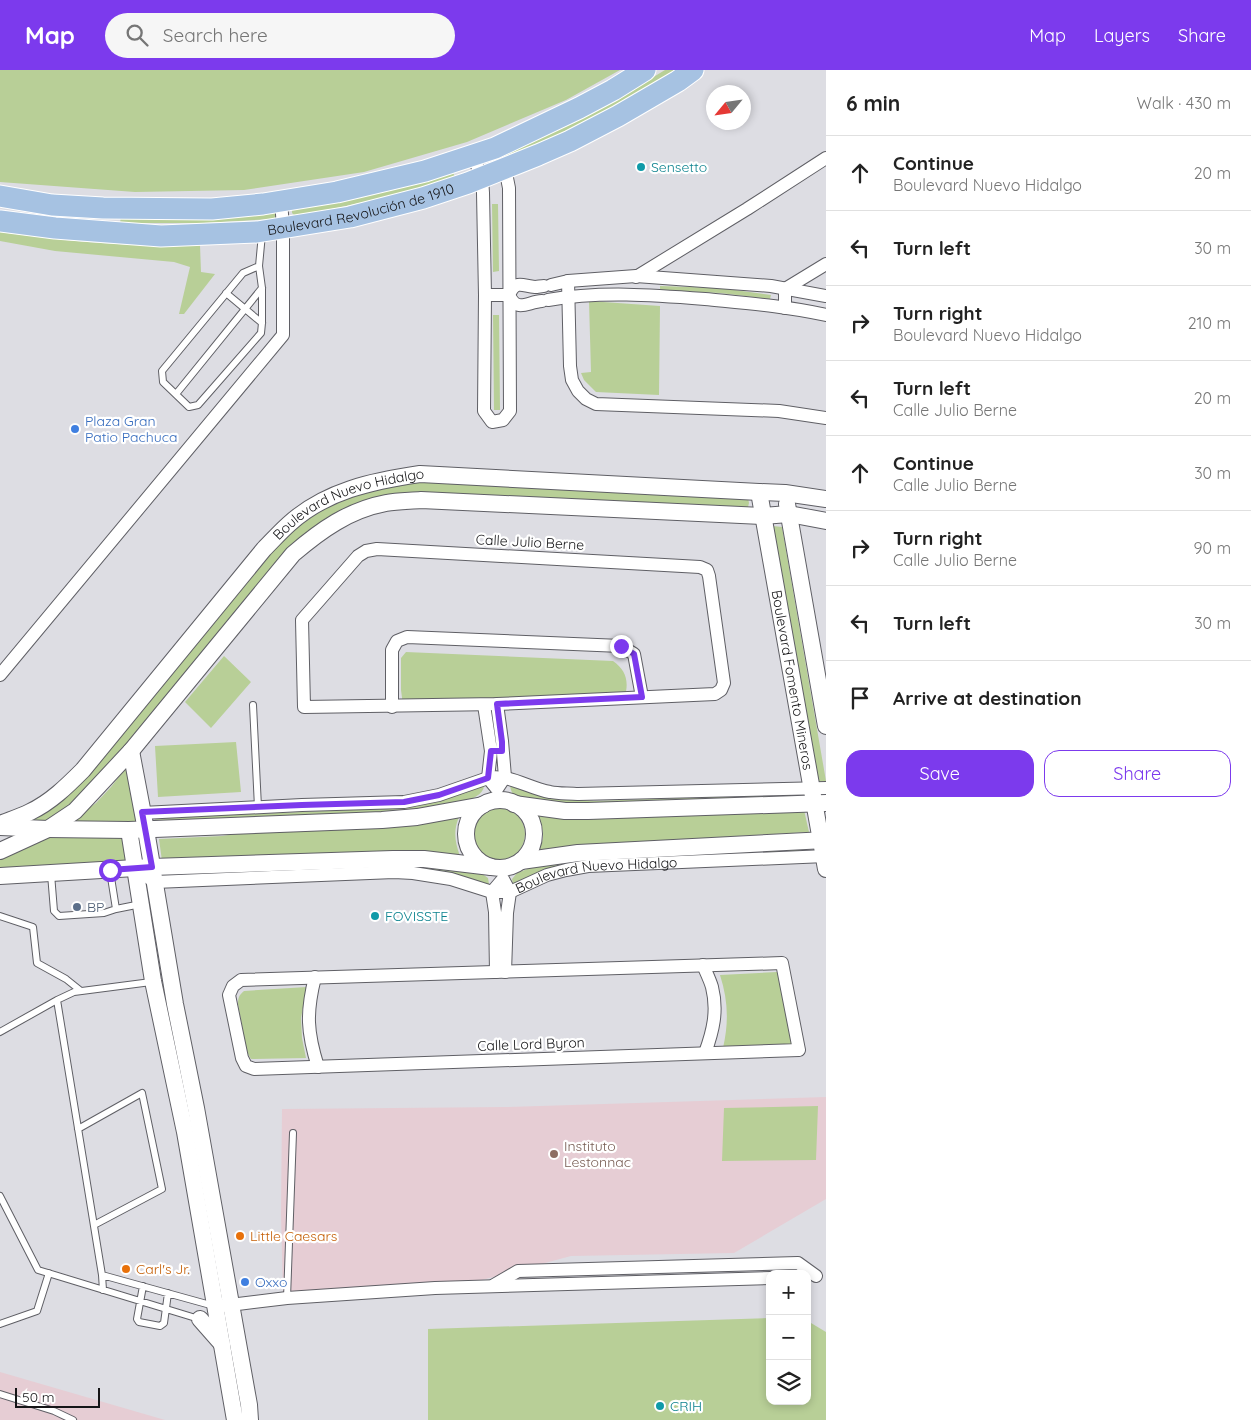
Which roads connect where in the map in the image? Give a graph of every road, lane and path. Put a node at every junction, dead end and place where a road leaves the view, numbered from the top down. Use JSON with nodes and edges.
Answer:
{"nodes":[{"id":1,"x":645,"y":70,"type":"edge"},
{"id":2,"x":693,"y":70,"type":"edge"},
{"id":3,"x":495,"y":148,"type":"junction"},
{"id":4,"x":473,"y":156,"type":"junction"},
{"id":5,"x":826,"y":158,"type":"edge"},
{"id":6,"x":505,"y":168,"type":"junction"},
{"id":7,"x":482,"y":178,"type":"junction"},
{"id":8,"x":0,"y":196,"type":"edge"},
{"id":9,"x":281,"y":200,"type":"junction"},
{"id":10,"x":84,"y":206,"type":"junction"},
{"id":11,"x":0,"y":221,"type":"edge"},
{"id":12,"x":82,"y":230,"type":"junction"},
{"id":13,"x":273,"y":230,"type":"junction"},
{"id":14,"x":826,"y":264,"type":"edge"},
{"id":15,"x":259,"y":266,"type":"junction"},
{"id":16,"x":636,"y":276,"type":"junction"},
{"id":17,"x":568,"y":281,"type":"junction"},
{"id":18,"x":262,"y":288,"type":"junction"},
{"id":19,"x":785,"y":289,"type":"junction"},
{"id":20,"x":226,"y":293,"type":"junction"},
{"id":21,"x":485,"y":294,"type":"junction"},
{"id":22,"x":636,"y":294,"type":"junction"},
{"id":23,"x":508,"y":295,"type":"junction"},
{"id":24,"x":569,"y":296,"type":"junction"},
{"id":25,"x":826,"y":296,"type":"edge"},
{"id":26,"x":785,"y":308,"type":"junction"},
{"id":27,"x":245,"y":310,"type":"junction"},
{"id":28,"x":826,"y":316,"type":"edge"},
{"id":29,"x":262,"y":323,"type":"junction"},
{"id":30,"x":176,"y":394,"type":"junction"},
{"id":31,"x":826,"y":418,"type":"edge"},
{"id":32,"x":759,"y":492,"type":"junction"},
{"id":33,"x":785,"y":493,"type":"junction"},
{"id":34,"x":826,"y":500,"type":"edge"},
{"id":35,"x":789,"y":514,"type":"junction"},
{"id":36,"x":762,"y":516,"type":"junction"},
{"id":37,"x":826,"y":520,"type":"edge"},
{"id":38,"x":0,"y":675,"type":"edge"},
{"id":39,"x":642,"y":697,"type":"junction"},
{"id":40,"x":253,"y":705,"type":"dead end"},
{"id":41,"x":490,"y":705,"type":"junction"},
{"id":42,"x":392,"y":707,"type":"junction"},
{"id":43,"x":826,"y":726,"type":"edge"},
{"id":44,"x":131,"y":751,"type":"junction"},
{"id":45,"x":496,"y":751,"type":"junction"},
{"id":46,"x":505,"y":777,"type":"junction"},
{"id":47,"x":488,"y":778,"type":"junction"},
{"id":48,"x":820,"y":796,"type":"edge"},
{"id":49,"x":503,"y":798,"type":"junction"},
{"id":50,"x":483,"y":805,"type":"junction"},
{"id":51,"x":258,"y":807,"type":"junction"},
{"id":52,"x":142,"y":812,"type":"junction"},
{"id":53,"x":0,"y":825,"type":"edge"},
{"id":54,"x":48,"y":829,"type":"junction"},
{"id":55,"x":129,"y":830,"type":"junction"},
{"id":56,"x":146,"y":830,"type":"junction"},
{"id":57,"x":0,"y":851,"type":"edge"},
{"id":58,"x":825,"y":852,"type":"edge"},
{"id":59,"x":521,"y":861,"type":"junction"},
{"id":60,"x":135,"y":869,"type":"junction"},
{"id":61,"x":110,"y":870,"type":"junction"},
{"id":62,"x":499,"y":871,"type":"junction"},
{"id":63,"x":51,"y":873,"type":"junction"},
{"id":64,"x":153,"y":874,"type":"junction"},
{"id":65,"x":0,"y":876,"type":"edge"},
{"id":66,"x":492,"y":892,"type":"junction"},
{"id":67,"x":510,"y":892,"type":"junction"},
{"id":68,"x":141,"y":904,"type":"junction"},
{"id":69,"x":116,"y":909,"type":"junction"},
{"id":70,"x":501,"y":913,"type":"junction"},
{"id":71,"x":0,"y":916,"type":"edge"},
{"id":72,"x":703,"y":965,"type":"junction"},
{"id":73,"x":501,"y":972,"type":"junction"},
{"id":74,"x":315,"y":977,"type":"junction"},
{"id":75,"x":153,"y":981,"type":"junction"},
{"id":76,"x":81,"y":991,"type":"junction"},
{"id":77,"x":57,"y":1000,"type":"junction"},
{"id":78,"x":0,"y":1032,"type":"edge"},
{"id":79,"x":705,"y":1053,"type":"junction"},
{"id":80,"x":318,"y":1067,"type":"junction"},
{"id":81,"x":78,"y":1129,"type":"junction"},
{"id":82,"x":293,"y":1133,"type":"dead end"},
{"id":83,"x":0,"y":1196,"type":"edge"},
{"id":84,"x":94,"y":1226,"type":"junction"},
{"id":85,"x":49,"y":1273,"type":"junction"},
{"id":86,"x":102,"y":1274,"type":"junction"},
{"id":87,"x":816,"y":1276,"type":"edge"},
{"id":88,"x":766,"y":1278,"type":"edge"},
{"id":89,"x":143,"y":1286,"type":"junction"},
{"id":90,"x":492,"y":1286,"type":"junction"},
{"id":91,"x":103,"y":1290,"type":"junction"},
{"id":92,"x":168,"y":1294,"type":"junction"},
{"id":93,"x":287,"y":1298,"type":"junction"},
{"id":94,"x":140,"y":1301,"type":"junction"},
{"id":95,"x":231,"y":1305,"type":"junction"},
{"id":96,"x":215,"y":1307,"type":"junction"},
{"id":97,"x":166,"y":1309,"type":"junction"},
{"id":98,"x":200,"y":1319,"type":"junction"},
{"id":99,"x":0,"y":1324,"type":"edge"},
{"id":100,"x":218,"y":1325,"type":"junction"},
{"id":101,"x":235,"y":1326,"type":"junction"},
{"id":102,"x":222,"y":1344,"type":"junction"},
{"id":103,"x":0,"y":1394,"type":"edge"},
{"id":104,"x":73,"y":1420,"type":"edge"},
{"id":105,"x":235,"y":1420,"type":"edge"},
{"id":106,"x":250,"y":1420,"type":"edge"}],
"edges":[{"from":1,"to":3,"type":"main road","name":"Boulevard Revolución de 1910"},
{"from":2,"to":6,"type":"main road","name":"Boulevard Revolución de 1910"},
{"from":3,"to":4,"type":"main road","name":"Boulevard Revolución de 1910"},
{"from":3,"to":6,"type":"street"},
{"from":4,"to":7,"type":"street"},
{"from":4,"to":9,"type":"main road","name":"Boulevard Revolución de 1910"},
{"from":5,"to":16,"type":"street"},
{"from":6,"to":7,"type":"main road","name":"Boulevard Revolución de 1910"},
{"from":6,"to":23,"type":"street"},
{"from":7,"to":13,"type":"main road","name":"Boulevard Revolución de 1910"},
{"from":7,"to":21,"type":"street"},
{"from":8,"to":10,"type":"main road","name":"Boulevard Revolución de 1910"},
{"from":9,"to":10,"type":"main road","name":"Boulevard Revolución de 1910"},
{"from":9,"to":13,"type":"street"},
{"from":10,"to":12,"type":"main road"},
{"from":11,"to":12,"type":"main road","name":"Boulevard Revolución de 1910"},
{"from":12,"to":13,"type":"main road","name":"Boulevard Revolución de 1910"},
{"from":13,"to":15,"type":"lane"},
{"from":13,"to":38,"type":"street"},
{"from":14,"to":19,"type":"street"},
{"from":15,"to":18,"type":"lane"},
{"from":15,"to":20,"type":"lane"},
{"from":16,"to":17,"type":"street"},
{"from":16,"to":19,"type":"street"},
{"from":16,"to":22,"type":"street"},
{"from":17,"to":23,"type":"street"},
{"from":17,"to":24,"type":"street"},
{"from":18,"to":27,"type":"lane"},
{"from":18,"to":29,"type":"lane"},
{"from":19,"to":25,"type":"street"},
{"from":19,"to":26,"type":"street"},
{"from":20,"to":27,"type":"lane"},
{"from":20,"to":30,"type":"lane"},
{"from":21,"to":23,"type":"street"},
{"from":21,"to":23,"type":"street"},
{"from":22,"to":24,"type":"street"},
{"from":22,"to":26,"type":"street"},
{"from":23,"to":24,"type":"street"},
{"from":24,"to":31,"type":"street"},
{"from":26,"to":28,"type":"street"},
{"from":27,"to":29,"type":"lane"},
{"from":27,"to":30,"type":"lane"},
{"from":29,"to":30,"type":"lane"},
{"from":32,"to":33,"type":"street","name":"Boulevard Nuevo Hidalgo"},
{"from":32,"to":36,"type":"street","name":"Boulevard Fomento Mineros"},
{"from":32,"to":53,"type":"street","name":"Boulevard Nuevo Hidalgo"},
{"from":33,"to":34,"type":"street","name":"Boulevard Nuevo Hidalgo"},
{"from":33,"to":35,"type":"street","name":"Boulevard Fomento Mineros"},
{"from":35,"to":36,"type":"street","name":"Boulevard Nuevo Hidalgo"},
{"from":35,"to":37,"type":"street","name":"Boulevard Nuevo Hidalgo"},
{"from":35,"to":43,"type":"street","name":"Boulevard Fomento Mineros"},
{"from":36,"to":44,"type":"street","name":"Boulevard Nuevo Hidalgo"},
{"from":36,"to":48,"type":"street","name":"Boulevard Fomento Mineros"},
{"from":39,"to":41,"type":"street","name":"Calle Julio Berne"},
{"from":39,"to":42,"type":"street"},
{"from":39,"to":42,"type":"street","name":"Calle Julio Berne"},
{"from":40,"to":51,"type":"lane"},
{"from":41,"to":42,"type":"street","name":"Calle Julio Berne"},
{"from":41,"to":45,"type":"street"},
{"from":44,"to":52,"type":"street"},
{"from":44,"to":54,"type":"street","name":"Boulevard Nuevo Hidalgo"},
{"from":45,"to":46,"type":"street"},
{"from":45,"to":47,"type":"street"},
{"from":46,"to":47,"type":"street"},
{"from":46,"to":48,"type":"street"},
{"from":46,"to":49,"type":"street"},
{"from":47,"to":49,"type":"street"},
{"from":47,"to":51,"type":"street"},
{"from":48,"to":49,"type":"street"},
{"from":48,"to":58,"type":"street","name":"Boulevard Fomento Mineros"},
{"from":49,"to":50,"type":"street"},
{"from":49,"to":59,"type":"street"},
{"from":50,"to":56,"type":"street","name":"Boulevard Nuevo Hidalgo"},
{"from":50,"to":62,"type":"street"},
{"from":51,"to":52,"type":"street"},
{"from":52,"to":56,"type":"street"},
{"from":53,"to":54,"type":"street","name":"Boulevard Nuevo Hidalgo"},
{"from":54,"to":55,"type":"street","name":"Boulevard Nuevo Hidalgo"},
{"from":54,"to":57,"type":"street","name":"Boulevard Nuevo Hidalgo"},
{"from":55,"to":56,"type":"street","name":"Boulevard Nuevo Hidalgo"},
{"from":55,"to":60,"type":"street"},
{"from":56,"to":64,"type":"street"},
{"from":58,"to":59,"type":"street","name":"Boulevard Nuevo Hidalgo"},
{"from":58,"to":67,"type":"street","name":"Boulevard Nuevo Hidalgo"},
{"from":59,"to":62,"type":"street"},
{"from":60,"to":61,"type":"street","name":"Boulevard Nuevo Hidalgo"},
{"from":60,"to":64,"type":"street","name":"Boulevard Nuevo Hidalgo"},
{"from":60,"to":68,"type":"street"},
{"from":61,"to":63,"type":"street","name":"Boulevard Nuevo Hidalgo"},
{"from":61,"to":69,"type":"lane"},
{"from":62,"to":64,"type":"street","name":"Boulevard Nuevo Hidalgo"},
{"from":62,"to":66,"type":"street"},
{"from":62,"to":67,"type":"street"},
{"from":63,"to":65,"type":"street","name":"Boulevard Nuevo Hidalgo"},
{"from":63,"to":69,"type":"lane"},
{"from":64,"to":66,"type":"street","name":"Boulevard Nuevo Hidalgo"},
{"from":64,"to":95,"type":"street"},
{"from":66,"to":67,"type":"street","name":"Boulevard Nuevo Hidalgo"},
{"from":66,"to":70,"type":"street"},
{"from":67,"to":70,"type":"street"},
{"from":68,"to":69,"type":"lane"},
{"from":68,"to":75,"type":"street"},
{"from":70,"to":73,"type":"street"},
{"from":71,"to":76,"type":"lane"},
{"from":72,"to":73,"type":"street","name":"Calle Lord Byron"},
{"from":72,"to":79,"type":"street"},
{"from":72,"to":79,"type":"street","name":"Calle Lord Byron"},
{"from":73,"to":74,"type":"street","name":"Calle Lord Byron"},
{"from":74,"to":80,"type":"street"},
{"from":74,"to":80,"type":"street","name":"Calle Lord Byron"},
{"from":75,"to":76,"type":"lane"},
{"from":75,"to":96,"type":"street"},
{"from":76,"to":77,"type":"lane"},
{"from":77,"to":78,"type":"lane"},
{"from":77,"to":81,"type":"lane"},
{"from":79,"to":80,"type":"street","name":"Calle Lord Byron"},
{"from":81,"to":84,"type":"lane"},
{"from":81,"to":84,"type":"lane"},
{"from":82,"to":93,"type":"lane"},
{"from":83,"to":85,"type":"lane"},
{"from":84,"to":86,"type":"lane"},
{"from":85,"to":91,"type":"lane"},
{"from":85,"to":99,"type":"lane"},
{"from":86,"to":89,"type":"lane"},
{"from":86,"to":91,"type":"lane"},
{"from":87,"to":90,"type":"street"},
{"from":88,"to":90,"type":"street"},
{"from":89,"to":92,"type":"lane"},
{"from":89,"to":94,"type":"lane"},
{"from":90,"to":93,"type":"street"},
{"from":91,"to":94,"type":"lane"},
{"from":92,"to":96,"type":"lane"},
{"from":92,"to":97,"type":"lane"},
{"from":93,"to":95,"type":"street"},
{"from":94,"to":97,"type":"lane"},
{"from":94,"to":97,"type":"lane"},
{"from":95,"to":96,"type":"street"},
{"from":95,"to":101,"type":"street"},
{"from":96,"to":100,"type":"street"},
{"from":97,"to":98,"type":"lane"},
{"from":98,"to":100,"type":"lane"},
{"from":98,"to":102,"type":"street"},
{"from":100,"to":101,"type":"lane"},
{"from":100,"to":102,"type":"street"},
{"from":101,"to":106,"type":"street"},
{"from":102,"to":105,"type":"street"},
{"from":103,"to":104,"type":"lane"}]}
